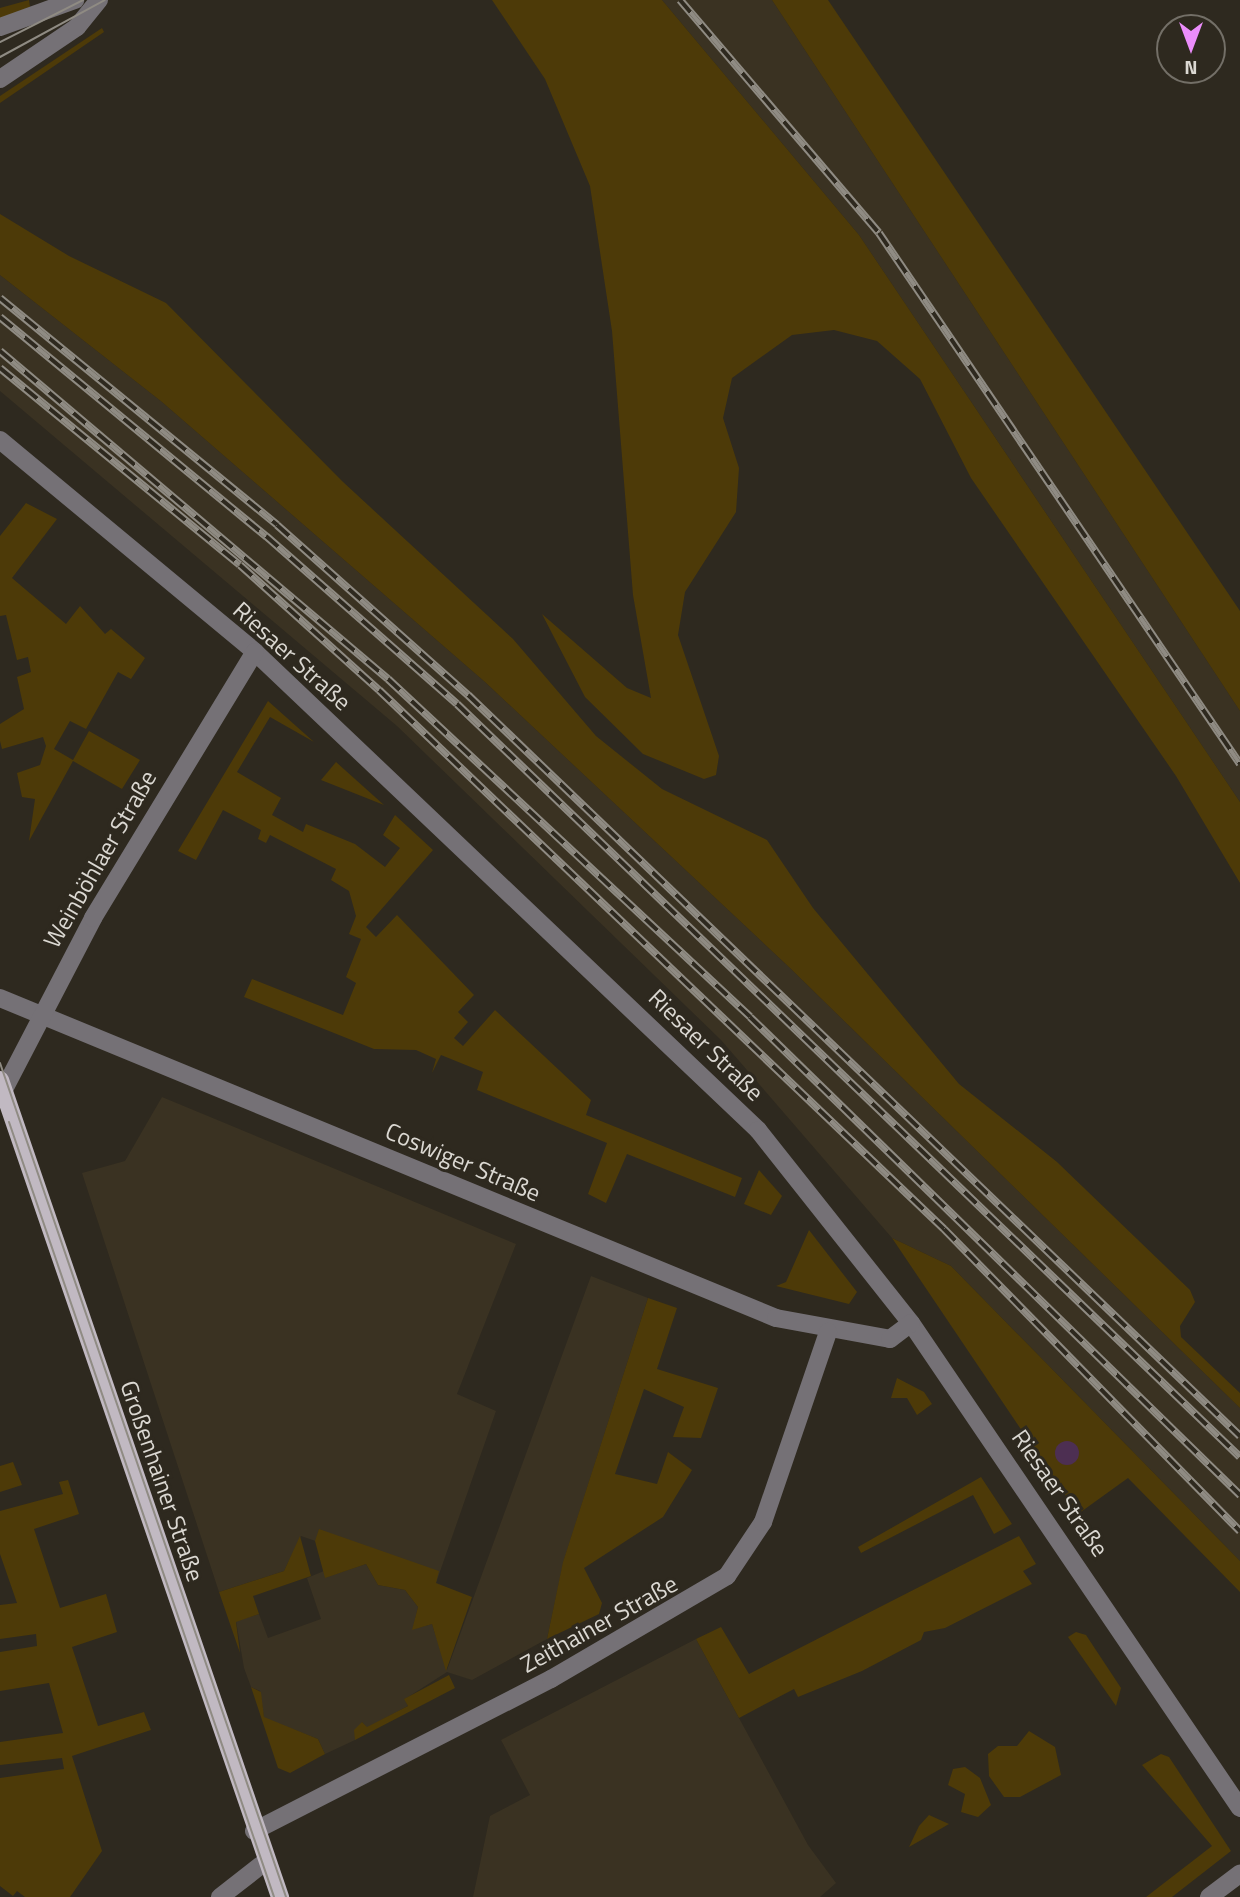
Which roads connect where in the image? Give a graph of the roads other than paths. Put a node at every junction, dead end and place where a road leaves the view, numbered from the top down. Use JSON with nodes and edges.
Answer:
{"nodes":[{"id":1,"x":75,"y":0,"type":"edge"},
{"id":2,"x":99,"y":0,"type":"edge"},
{"id":3,"x":0,"y":27,"type":"edge"},
{"id":4,"x":0,"y":79,"type":"edge"},
{"id":5,"x":0,"y":440,"type":"edge"},
{"id":6,"x":255,"y":652,"type":"junction"},
{"id":7,"x":0,"y":998,"type":"edge"},
{"id":8,"x":38,"y":1015,"type":"junction"},
{"id":9,"x":1,"y":1089,"type":"edge"},
{"id":10,"x":911,"y":1323,"type":"junction"},
{"id":11,"x":828,"y":1332,"type":"junction"},
{"id":12,"x":1240,"y":1808,"type":"edge"},
{"id":13,"x":254,"y":1831,"type":"junction"},
{"id":14,"x":265,"y":1862,"type":"junction"},
{"id":15,"x":1240,"y":1874,"type":"edge"},
{"id":16,"x":220,"y":1897,"type":"edge"},
{"id":17,"x":280,"y":1897,"type":"edge"},
{"id":18,"x":1209,"y":1897,"type":"edge"}],
"edges":[{"from":1,"to":3,"type":"street"},
{"from":2,"to":4,"type":"street"},
{"from":5,"to":6,"type":"street","name":"Riesaer Straße"},
{"from":6,"to":8,"type":"street","name":"Weinböhlaer Straße"},
{"from":6,"to":10,"type":"street","name":"Riesaer Straße"},
{"from":7,"to":8,"type":"street","name":"Coswiger Straße"},
{"from":8,"to":9,"type":"street","name":"Weinböhlaer Straße"},
{"from":8,"to":11,"type":"street","name":"Coswiger Straße"},
{"from":9,"to":13,"type":"main road","name":"Großenhainer Straße"},
{"from":10,"to":11,"type":"street","name":"Coswiger Straße"},
{"from":10,"to":12,"type":"street","name":"Riesaer Straße"},
{"from":11,"to":13,"type":"street","name":"Zeithainer Straße"},
{"from":13,"to":14,"type":"main road","name":"Großenhainer Straße"},
{"from":14,"to":16,"type":"street"},
{"from":14,"to":17,"type":"main road","name":"Großenhainer Straße"},
{"from":15,"to":18,"type":"street"}]}
